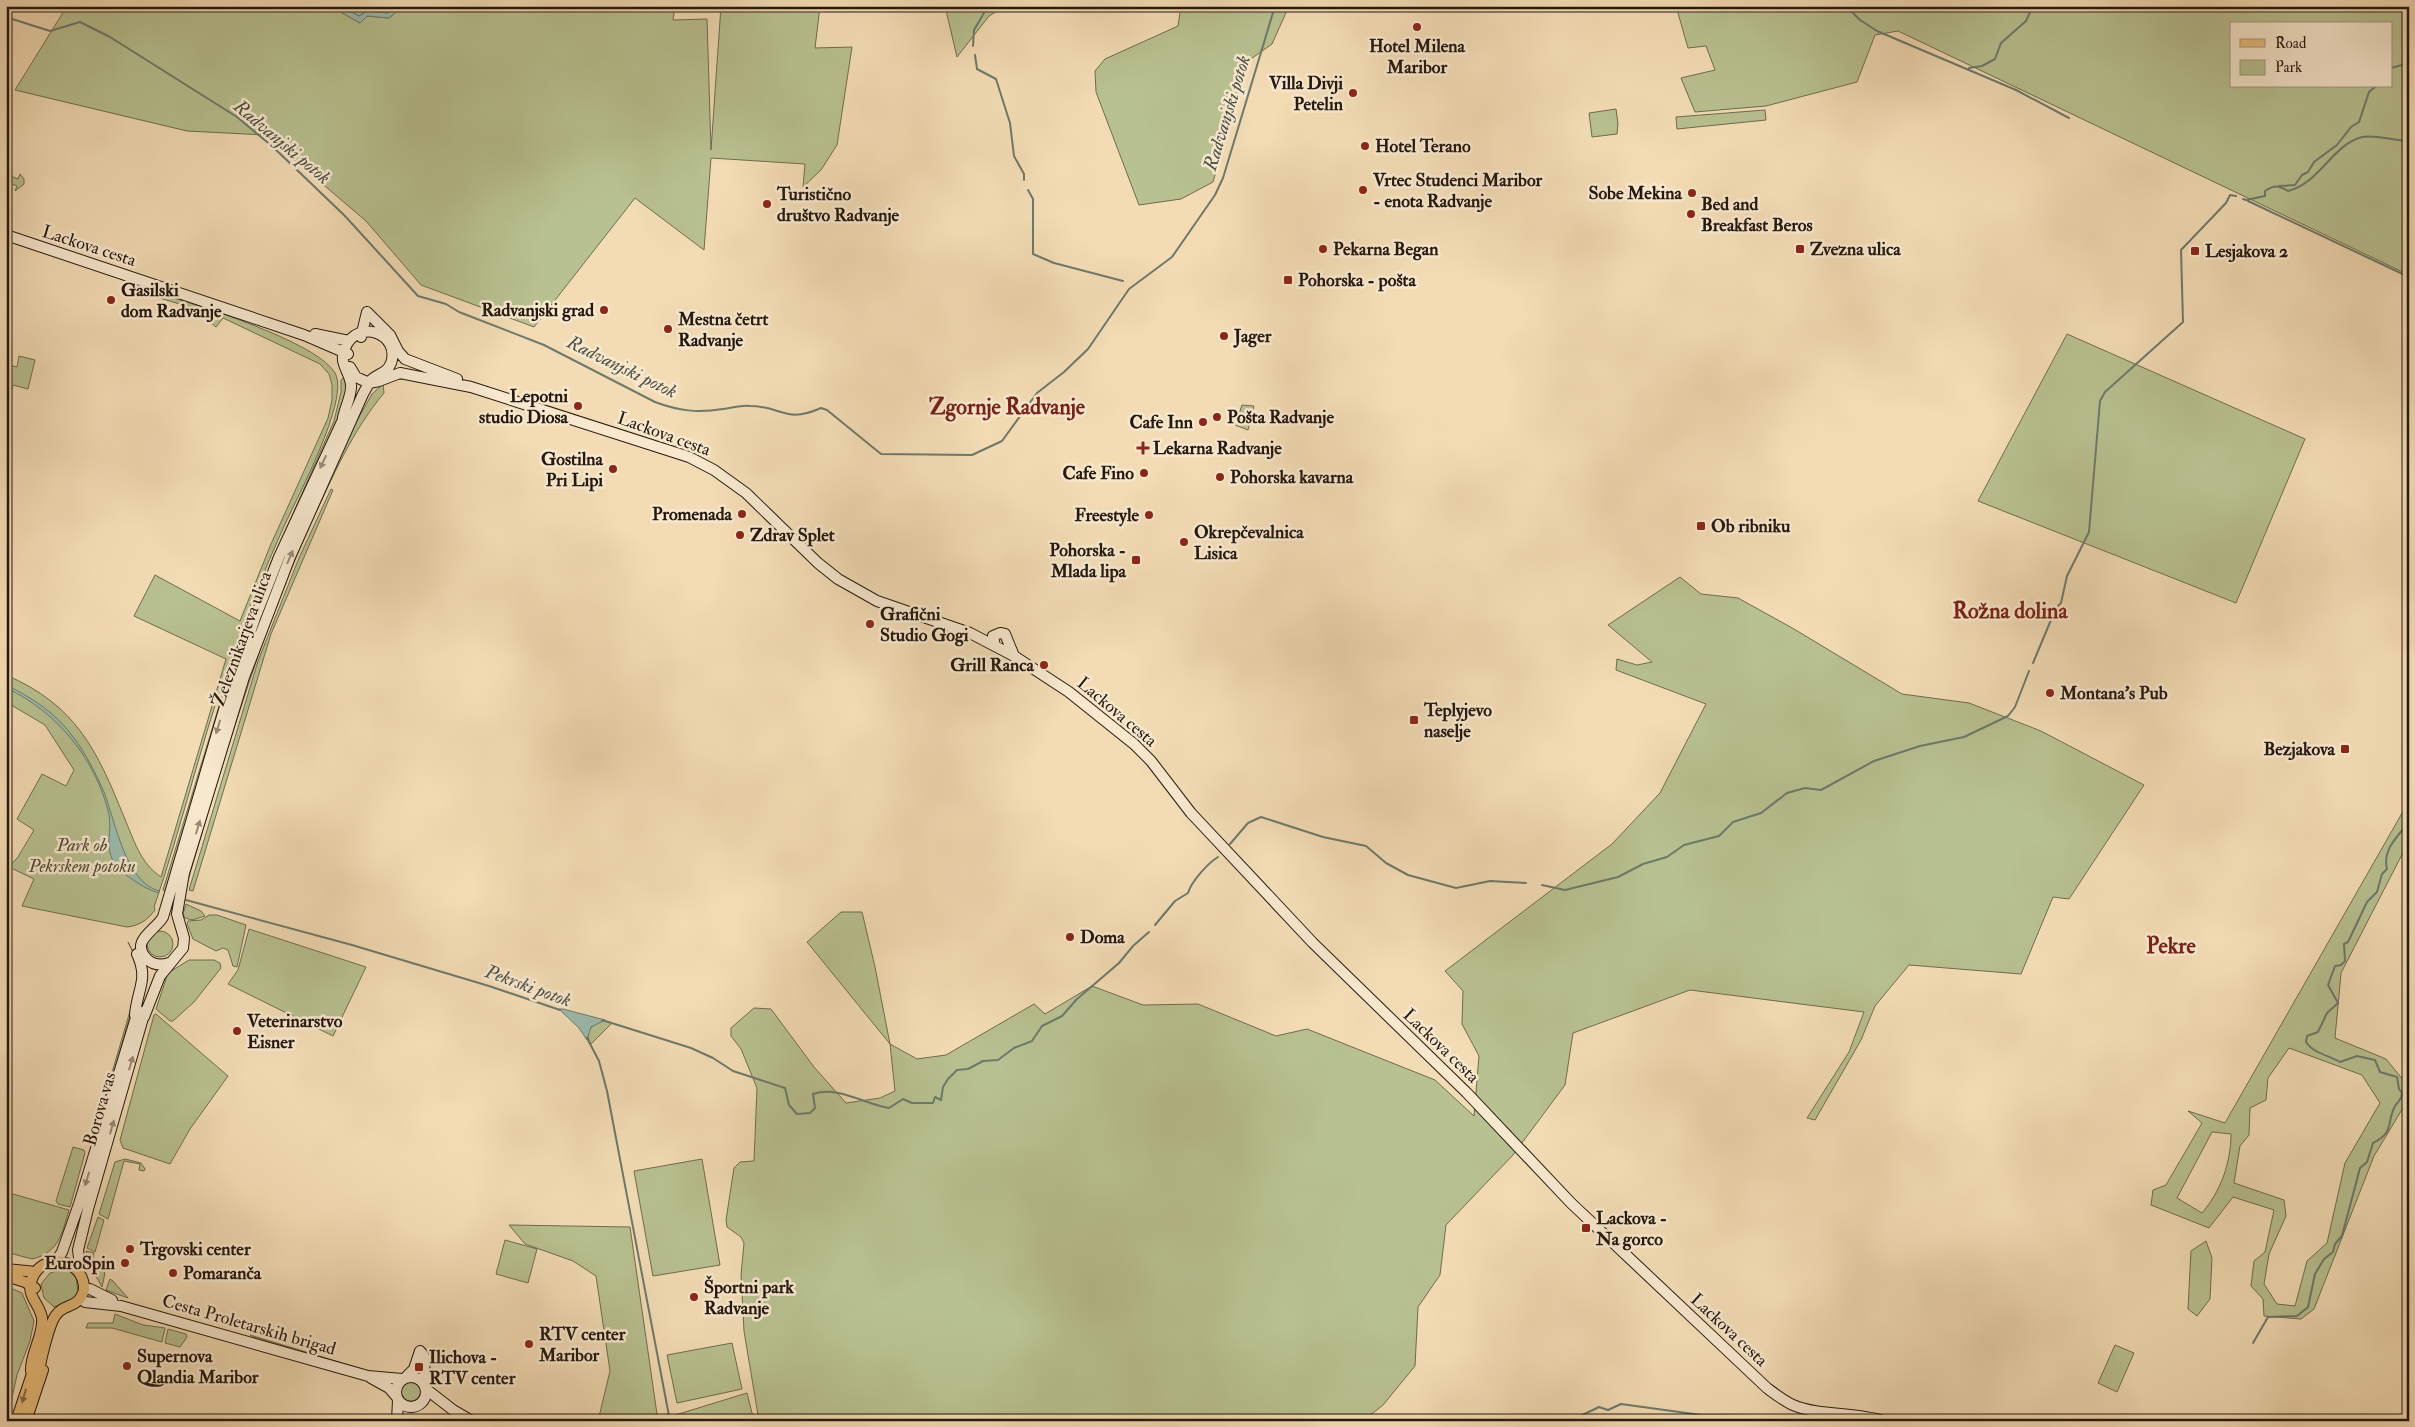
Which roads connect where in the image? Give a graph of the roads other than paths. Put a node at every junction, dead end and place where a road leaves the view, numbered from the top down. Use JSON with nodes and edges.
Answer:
{"nodes":[{"id":1,"x":6,"y":236,"type":"edge"},
{"id":2,"x":382,"y":334,"type":"junction"},
{"id":3,"x":304,"y":335,"type":"junction"},
{"id":4,"x":352,"y":343,"type":"junction"},
{"id":5,"x":394,"y":351,"type":"junction"},
{"id":6,"x":391,"y":371,"type":"junction"},
{"id":7,"x":355,"y":379,"type":"junction"},
{"id":8,"x":374,"y":382,"type":"junction"},
{"id":9,"x":453,"y":383,"type":"junction"},
{"id":10,"x":470,"y":387,"type":"junction"},
{"id":11,"x":347,"y":421,"type":"junction"},
{"id":12,"x":940,"y":621,"type":"junction"},
{"id":13,"x":1001,"y":646,"type":"junction"},
{"id":14,"x":172,"y":896,"type":"junction"},
{"id":15,"x":157,"y":921,"type":"junction"},
{"id":16,"x":172,"y":925,"type":"junction"},
{"id":17,"x":181,"y":941,"type":"junction"},
{"id":18,"x":145,"y":962,"type":"junction"},
{"id":19,"x":164,"y":964,"type":"junction"},
{"id":20,"x":140,"y":1016,"type":"junction"},
{"id":21,"x":84,"y":1207,"type":"junction"},
{"id":22,"x":68,"y":1263,"type":"junction"},
{"id":23,"x":6,"y":1269,"type":"edge"},
{"id":24,"x":36,"y":1272,"type":"junction"},
{"id":25,"x":6,"y":1278,"type":"edge"},
{"id":26,"x":87,"y":1287,"type":"junction"},
{"id":27,"x":32,"y":1288,"type":"junction"},
{"id":28,"x":85,"y":1302,"type":"junction"},
{"id":29,"x":121,"y":1306,"type":"junction"},
{"id":30,"x":52,"y":1313,"type":"junction"},
{"id":31,"x":35,"y":1373,"type":"junction"},
{"id":32,"x":368,"y":1376,"type":"junction"},
{"id":33,"x":404,"y":1378,"type":"junction"},
{"id":34,"x":425,"y":1386,"type":"junction"},
{"id":35,"x":397,"y":1398,"type":"junction"},
{"id":36,"x":416,"y":1406,"type":"junction"},
{"id":37,"x":453,"y":1410,"type":"junction"},
{"id":38,"x":16,"y":1421,"type":"edge"},
{"id":39,"x":26,"y":1421,"type":"edge"},
{"id":40,"x":397,"y":1421,"type":"edge"},
{"id":41,"x":403,"y":1421,"type":"edge"},
{"id":42,"x":472,"y":1421,"type":"edge"},
{"id":43,"x":1883,"y":1421,"type":"edge"}],
"edges":[{"from":1,"to":3,"type":"street","name":"Lackova cesta"},
{"from":2,"to":4,"type":"street"},
{"from":2,"to":4,"type":"street"},
{"from":2,"to":5,"type":"street"},
{"from":3,"to":4,"type":"street"},
{"from":3,"to":4,"type":"street"},
{"from":4,"to":7,"type":"street"},
{"from":5,"to":6,"type":"street"},
{"from":5,"to":9,"type":"street"},
{"from":5,"to":10,"type":"street"},
{"from":6,"to":8,"type":"street"},
{"from":6,"to":9,"type":"street"},
{"from":7,"to":8,"type":"street"},
{"from":7,"to":11,"type":"street"},
{"from":8,"to":11,"type":"street"},
{"from":9,"to":10,"type":"street","name":"Lackova cesta"},
{"from":10,"to":12,"type":"street","name":"Lackova cesta"},
{"from":14,"to":11,"type":"street","name":"Železnikarjeva ulica","one_way":true},
{"from":11,"to":14,"type":"street","name":"Železnikarjeva ulica","one_way":true},
{"from":12,"to":13,"type":"street","name":"Lackova cesta"},
{"from":12,"to":13,"type":"street"},
{"from":13,"to":43,"type":"street","name":"Lackova cesta"},
{"from":14,"to":15,"type":"street"},
{"from":14,"to":16,"type":"street"},
{"from":14,"to":17,"type":"street"},
{"from":15,"to":16,"type":"street"},
{"from":15,"to":18,"type":"street"},
{"from":16,"to":17,"type":"street"},
{"from":17,"to":19,"type":"street"},
{"from":18,"to":19,"type":"street"},
{"from":18,"to":20,"type":"street"},
{"from":19,"to":20,"type":"street"},
{"from":20,"to":21,"type":"street","name":"Borova vas"},
{"from":21,"to":22,"type":"street"},
{"from":21,"to":22,"type":"street"},
{"from":22,"to":24,"type":"main road"},
{"from":22,"to":26,"type":"main road"},
{"from":22,"to":27,"type":"main road"},
{"from":23,"to":24,"type":"main road"},
{"from":24,"to":27,"type":"main road"},
{"from":25,"to":27,"type":"main road"},
{"from":26,"to":28,"type":"main road"},
{"from":26,"to":29,"type":"street"},
{"from":26,"to":30,"type":"main road"},
{"from":27,"to":30,"type":"main road"},
{"from":28,"to":29,"type":"street"},
{"from":28,"to":30,"type":"main road"},
{"from":29,"to":32,"type":"street","name":"Cesta Proletarskih brigad"},
{"from":30,"to":31,"type":"main road"},
{"from":30,"to":31,"type":"main road"},
{"from":31,"to":38,"type":"main road","one_way":true},
{"from":31,"to":39,"type":"main road"},
{"from":32,"to":33,"type":"street"},
{"from":32,"to":35,"type":"street"},
{"from":33,"to":34,"type":"street"},
{"from":33,"to":34,"type":"street"},
{"from":33,"to":35,"type":"street"},
{"from":34,"to":36,"type":"street"},
{"from":34,"to":37,"type":"street"},
{"from":35,"to":36,"type":"street"},
{"from":35,"to":40,"type":"street"},
{"from":36,"to":37,"type":"street"},
{"from":36,"to":41,"type":"street"},
{"from":37,"to":42,"type":"street"}]}
